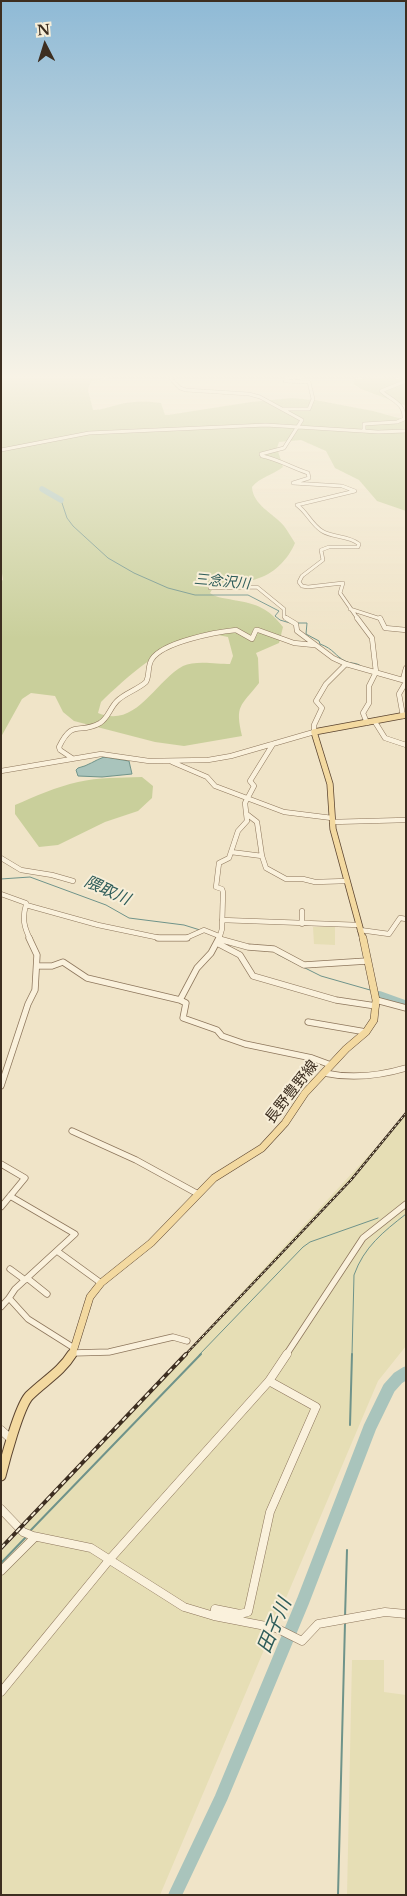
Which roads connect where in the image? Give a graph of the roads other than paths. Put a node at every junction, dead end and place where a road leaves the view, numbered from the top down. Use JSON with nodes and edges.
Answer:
{"nodes":[{"id":1,"x":281,"y":462,"type":"edge"},
{"id":2,"x":210,"y":588,"type":"dead end"},
{"id":3,"x":349,"y":609,"type":"junction"},
{"id":4,"x":406,"y":630,"type":"edge"},
{"id":5,"x":314,"y":644,"type":"junction"},
{"id":6,"x":346,"y":664,"type":"junction"},
{"id":7,"x":406,"y":668,"type":"edge"},
{"id":8,"x":376,"y":672,"type":"junction"},
{"id":9,"x":405,"y":682,"type":"edge"},
{"id":10,"x":404,"y":715,"type":"edge"},
{"id":11,"x":375,"y":722,"type":"junction"},
{"id":12,"x":367,"y":723,"type":"junction"},
{"id":13,"x":314,"y":732,"type":"junction"},
{"id":14,"x":273,"y":744,"type":"junction"},
{"id":15,"x":406,"y":745,"type":"edge"},
{"id":16,"x":72,"y":758,"type":"junction"},
{"id":17,"x":170,"y":762,"type":"junction"},
{"id":18,"x":1,"y":771,"type":"edge"},
{"id":19,"x":247,"y":799,"type":"junction"},
{"id":20,"x":247,"y":814,"type":"junction"},
{"id":21,"x":332,"y":820,"type":"junction"},
{"id":22,"x":406,"y":820,"type":"edge"},
{"id":23,"x":231,"y":852,"type":"junction"},
{"id":24,"x":262,"y":856,"type":"junction"},
{"id":25,"x":1,"y":858,"type":"edge"},
{"id":26,"x":73,"y":881,"type":"dead end"},
{"id":27,"x":347,"y":881,"type":"junction"},
{"id":28,"x":1,"y":894,"type":"edge"},
{"id":29,"x":26,"y":905,"type":"junction"},
{"id":30,"x":302,"y":911,"type":"dead end"},
{"id":31,"x":406,"y":919,"type":"edge"},
{"id":32,"x":222,"y":920,"type":"junction"},
{"id":33,"x":302,"y":924,"type":"junction"},
{"id":34,"x":360,"y":928,"type":"junction"},
{"id":35,"x":218,"y":939,"type":"junction"},
{"id":36,"x":368,"y":961,"type":"junction"},
{"id":37,"x":37,"y":966,"type":"junction"},
{"id":38,"x":180,"y":1000,"type":"junction"},
{"id":39,"x":376,"y":1003,"type":"junction"},
{"id":40,"x":406,"y":1008,"type":"edge"},
{"id":41,"x":308,"y":1022,"type":"dead end"},
{"id":42,"x":366,"y":1032,"type":"junction"},
{"id":43,"x":331,"y":1065,"type":"junction"},
{"id":44,"x":406,"y":1068,"type":"edge"},
{"id":45,"x":324,"y":1073,"type":"junction"},
{"id":46,"x":1,"y":1086,"type":"edge"},
{"id":47,"x":72,"y":1131,"type":"dead end"},
{"id":48,"x":1,"y":1164,"type":"edge"},
{"id":49,"x":198,"y":1194,"type":"junction"},
{"id":50,"x":10,"y":1196,"type":"junction"},
{"id":51,"x":406,"y":1204,"type":"edge"},
{"id":52,"x":1,"y":1207,"type":"edge"},
{"id":53,"x":57,"y":1252,"type":"junction"},
{"id":54,"x":10,"y":1269,"type":"dead end"},
{"id":55,"x":26,"y":1279,"type":"junction"},
{"id":56,"x":101,"y":1283,"type":"junction"},
{"id":57,"x":47,"y":1294,"type":"dead end"},
{"id":58,"x":9,"y":1298,"type":"junction"},
{"id":59,"x":1,"y":1308,"type":"edge"},
{"id":60,"x":187,"y":1341,"type":"dead end"},
{"id":61,"x":74,"y":1351,"type":"junction"},
{"id":62,"x":270,"y":1380,"type":"junction"},
{"id":63,"x":1,"y":1430,"type":"edge"},
{"id":64,"x":10,"y":1439,"type":"junction"},
{"id":65,"x":1,"y":1476,"type":"edge"},
{"id":66,"x":1,"y":1509,"type":"edge"},
{"id":67,"x":34,"y":1536,"type":"junction"},
{"id":68,"x":110,"y":1559,"type":"junction"},
{"id":69,"x":1,"y":1571,"type":"edge"},
{"id":70,"x":406,"y":1614,"type":"edge"},
{"id":71,"x":214,"y":1616,"type":"junction"},
{"id":72,"x":1,"y":1692,"type":"edge"}],
"edges":[{"from":1,"to":3,"type":"street"},
{"from":2,"to":5,"type":"street"},
{"from":3,"to":4,"type":"street"},
{"from":3,"to":8,"type":"street"},
{"from":5,"to":6,"type":"street"},
{"from":5,"to":16,"type":"street"},
{"from":6,"to":8,"type":"street"},
{"from":6,"to":13,"type":"street"},
{"from":7,"to":9,"type":"street"},
{"from":8,"to":9,"type":"street"},
{"from":8,"to":12,"type":"street"},
{"from":9,"to":10,"type":"street"},
{"from":10,"to":11,"type":"main road"},
{"from":11,"to":12,"type":"main road"},
{"from":11,"to":15,"type":"street"},
{"from":12,"to":13,"type":"main road"},
{"from":13,"to":14,"type":"street"},
{"from":13,"to":21,"type":"main road"},
{"from":14,"to":17,"type":"street"},
{"from":14,"to":19,"type":"street"},
{"from":16,"to":17,"type":"street"},
{"from":16,"to":18,"type":"street"},
{"from":17,"to":19,"type":"street"},
{"from":19,"to":20,"type":"street"},
{"from":19,"to":21,"type":"street"},
{"from":20,"to":23,"type":"street"},
{"from":20,"to":24,"type":"street"},
{"from":21,"to":22,"type":"street"},
{"from":21,"to":27,"type":"main road"},
{"from":23,"to":24,"type":"street"},
{"from":23,"to":32,"type":"street"},
{"from":24,"to":27,"type":"street"},
{"from":25,"to":26,"type":"street"},
{"from":27,"to":34,"type":"main road"},
{"from":28,"to":29,"type":"street"},
{"from":29,"to":35,"type":"street"},
{"from":29,"to":37,"type":"street"},
{"from":30,"to":33,"type":"street"},
{"from":31,"to":34,"type":"street"},
{"from":32,"to":33,"type":"street"},
{"from":32,"to":35,"type":"street"},
{"from":33,"to":34,"type":"street"},
{"from":34,"to":36,"type":"main road"},
{"from":35,"to":36,"type":"street"},
{"from":35,"to":38,"type":"street"},
{"from":35,"to":39,"type":"street"},
{"from":36,"to":39,"type":"main road"},
{"from":37,"to":38,"type":"street"},
{"from":37,"to":46,"type":"street"},
{"from":38,"to":43,"type":"street"},
{"from":39,"to":40,"type":"street"},
{"from":39,"to":42,"type":"main road","name":"長野豊野線"},
{"from":41,"to":42,"type":"street"},
{"from":42,"to":43,"type":"main road","name":"長野豊野線"},
{"from":43,"to":45,"type":"main road","name":"長野豊野線"},
{"from":44,"to":45,"type":"street"},
{"from":45,"to":49,"type":"main road","name":"長野豊野線"},
{"from":47,"to":49,"type":"street"},
{"from":48,"to":50,"type":"street"},
{"from":49,"to":56,"type":"main road","name":"長野豊野線"},
{"from":50,"to":52,"type":"street"},
{"from":50,"to":53,"type":"street"},
{"from":51,"to":62,"type":"street"},
{"from":53,"to":55,"type":"street"},
{"from":53,"to":56,"type":"street"},
{"from":54,"to":55,"type":"street"},
{"from":55,"to":57,"type":"street"},
{"from":55,"to":58,"type":"street"},
{"from":56,"to":61,"type":"main road","name":"長野豊野線"},
{"from":58,"to":59,"type":"street"},
{"from":58,"to":61,"type":"street"},
{"from":60,"to":61,"type":"street"},
{"from":61,"to":64,"type":"main road","name":"長野豊野線"},
{"from":62,"to":68,"type":"street"},
{"from":62,"to":71,"type":"street"},
{"from":63,"to":64,"type":"street"},
{"from":64,"to":65,"type":"main road","name":"長野豊野線"},
{"from":66,"to":67,"type":"street"},
{"from":67,"to":68,"type":"street"},
{"from":67,"to":69,"type":"street"},
{"from":68,"to":71,"type":"street"},
{"from":68,"to":72,"type":"street"},
{"from":70,"to":71,"type":"street"}]}
